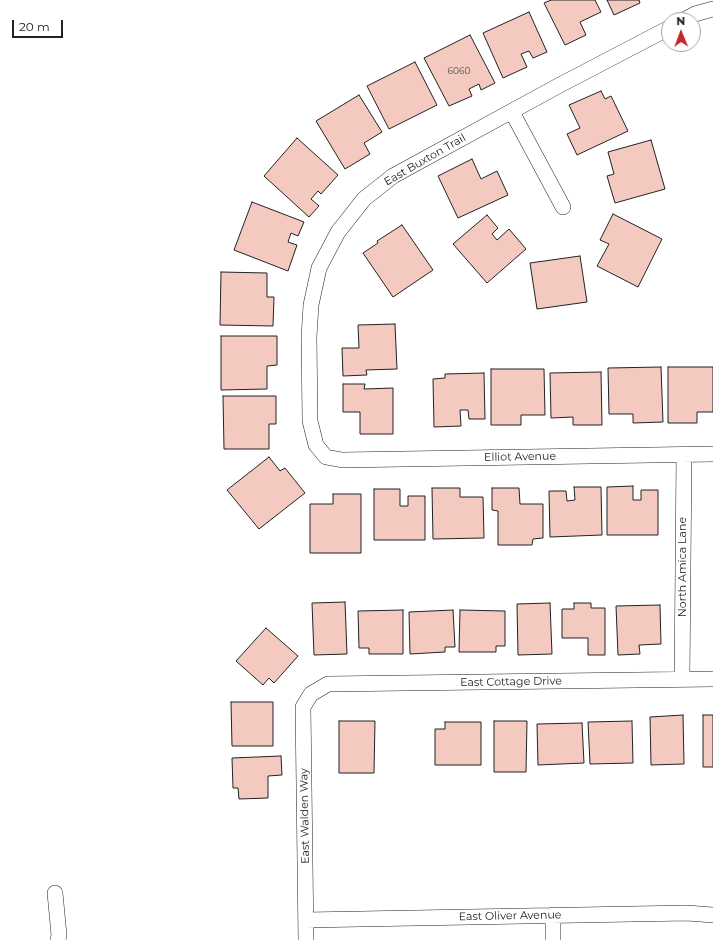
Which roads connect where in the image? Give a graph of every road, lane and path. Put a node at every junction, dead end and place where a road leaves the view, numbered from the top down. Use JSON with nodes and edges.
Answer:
{"nodes":[{"id":1,"x":713,"y":9,"type":"edge"},
{"id":2,"x":701,"y":12,"type":"edge"},
{"id":3,"x":661,"y":32,"type":"edge"},
{"id":4,"x":512,"y":112,"type":"junction"},
{"id":5,"x":563,"y":207,"type":"dead end"},
{"id":6,"x":684,"y":454,"type":"junction"},
{"id":7,"x":713,"y":454,"type":"edge"},
{"id":8,"x":326,"y":457,"type":"joint"},
{"id":9,"x":682,"y":679,"type":"junction"},
{"id":10,"x":713,"y":679,"type":"edge"},
{"id":11,"x":311,"y":694,"type":"joint"},
{"id":12,"x":55,"y":893,"type":"dead end"},
{"id":13,"x":553,"y":915,"type":"junction"},
{"id":14,"x":713,"y":915,"type":"edge"},
{"id":15,"x":306,"y":920,"type":"junction"},
{"id":16,"x":58,"y":940,"type":"edge"},
{"id":17,"x":306,"y":940,"type":"edge"},
{"id":18,"x":553,"y":940,"type":"edge"}],
"edges":[{"from":1,"to":2,"type":"street"},
{"from":3,"to":4,"type":"street","name":"East Buxton Trail"},
{"from":4,"to":5,"type":"street"},
{"from":4,"to":8,"type":"street","name":"East Buxton Trail"},
{"from":6,"to":7,"type":"street","name":"Elliot Avenue"},
{"from":6,"to":8,"type":"street","name":"Elliot Avenue"},
{"from":6,"to":9,"type":"street","name":"North Amica Lane"},
{"from":9,"to":10,"type":"street","name":"East Cottage Drive"},
{"from":9,"to":11,"type":"street","name":"East Cottage Drive"},
{"from":11,"to":15,"type":"street","name":"East Walden Way"},
{"from":12,"to":16,"type":"street"},
{"from":13,"to":14,"type":"street","name":"East Oliver Avenue"},
{"from":13,"to":15,"type":"street","name":"East Oliver Avenue"},
{"from":13,"to":18,"type":"street"},
{"from":15,"to":17,"type":"street","name":"East Walden Way"}]}
